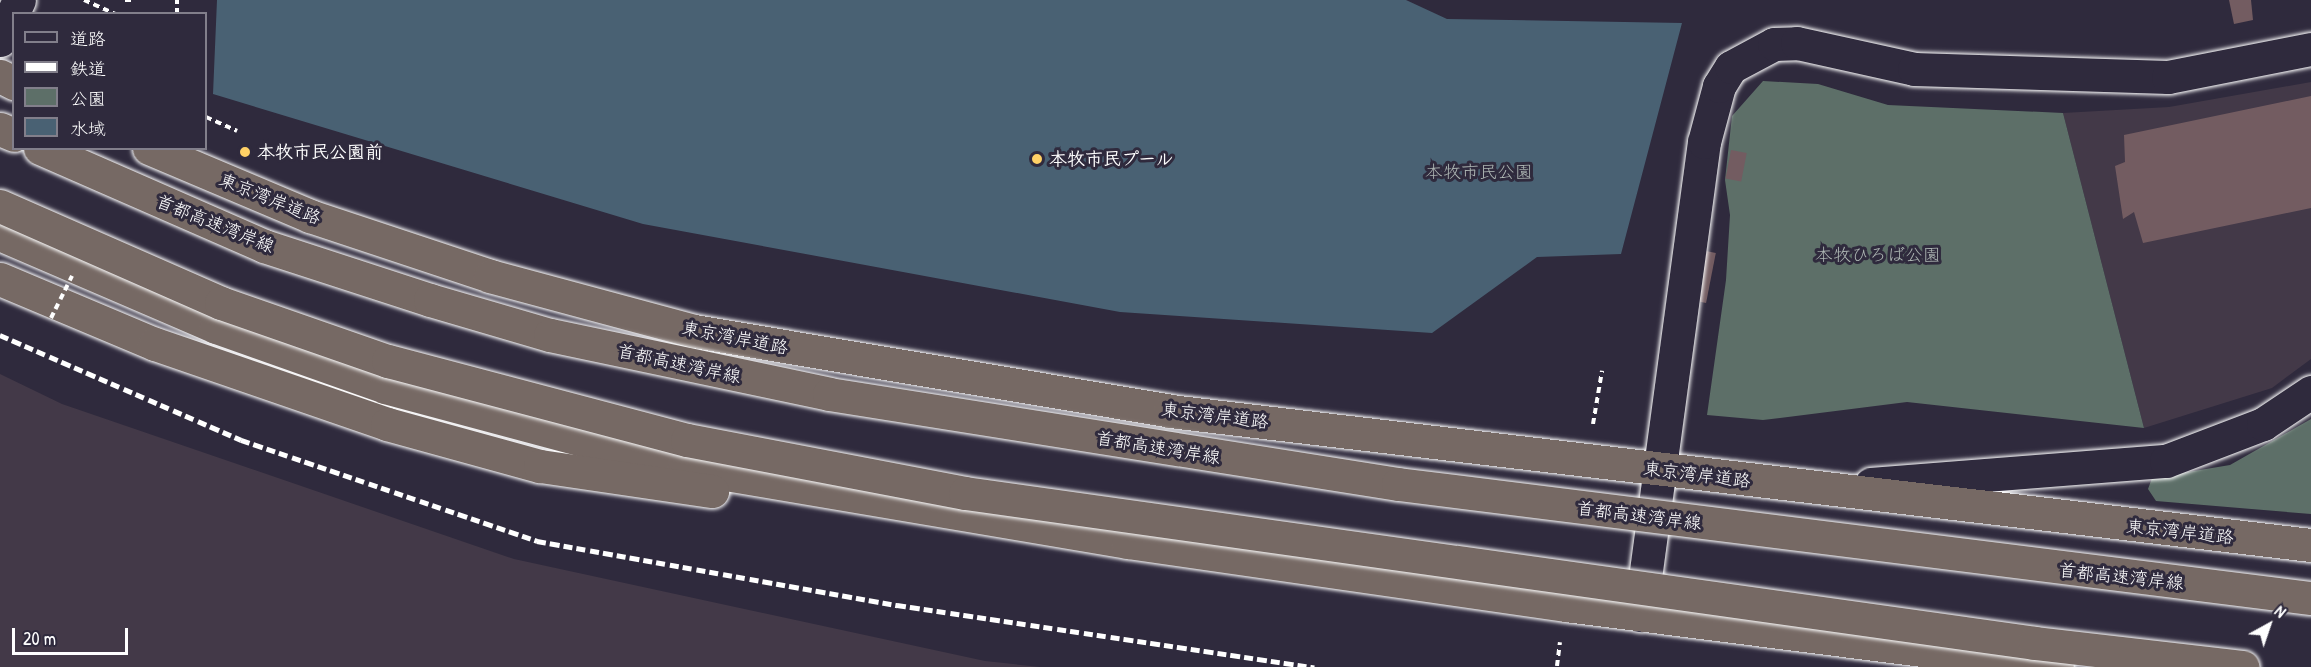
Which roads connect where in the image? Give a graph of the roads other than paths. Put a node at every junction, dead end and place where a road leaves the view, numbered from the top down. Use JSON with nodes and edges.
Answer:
{"nodes":[{"id":1,"x":12,"y":15,"type":"edge"},
{"id":2,"x":0,"y":40,"type":"edge"},
{"id":3,"x":2311,"y":49,"type":"edge"},
{"id":4,"x":45,"y":150,"type":"edge"},
{"id":5,"x":153,"y":150,"type":"edge"},
{"id":6,"x":0,"y":206,"type":"edge"},
{"id":7,"x":0,"y":234,"type":"edge"},
{"id":8,"x":0,"y":279,"type":"edge"},
{"id":9,"x":2311,"y":392,"type":"edge"},
{"id":10,"x":1659,"y":471,"type":"junction"},
{"id":11,"x":1800,"y":488,"type":"junction"},
{"id":12,"x":926,"y":509,"type":"junction"},
{"id":13,"x":2311,"y":545,"type":"edge"},
{"id":14,"x":2311,"y":598,"type":"edge"},
{"id":15,"x":1640,"y":615,"type":"junction"},
{"id":16,"x":2057,"y":667,"type":"edge"},
{"id":17,"x":2243,"y":667,"type":"edge"}],
"edges":[{"from":1,"to":2,"type":"street"},
{"from":3,"to":10,"type":"street"},
{"from":4,"to":14,"type":"highway","name":"首都高速湾岸線","bridge":true},
{"from":5,"to":10,"type":"highway","name":"東京湾岸道路"},
{"from":6,"to":17,"type":"highway","bridge":true},
{"from":7,"to":12,"type":"highway"},
{"from":8,"to":12,"type":"highway"},
{"from":9,"to":11,"type":"street"},
{"from":10,"to":11,"type":"highway","name":"東京湾岸道路"},
{"from":10,"to":15,"type":"street"},
{"from":11,"to":13,"type":"highway","name":"東京湾岸道路"},
{"from":12,"to":15,"type":"highway"},
{"from":15,"to":16,"type":"highway"}]}
